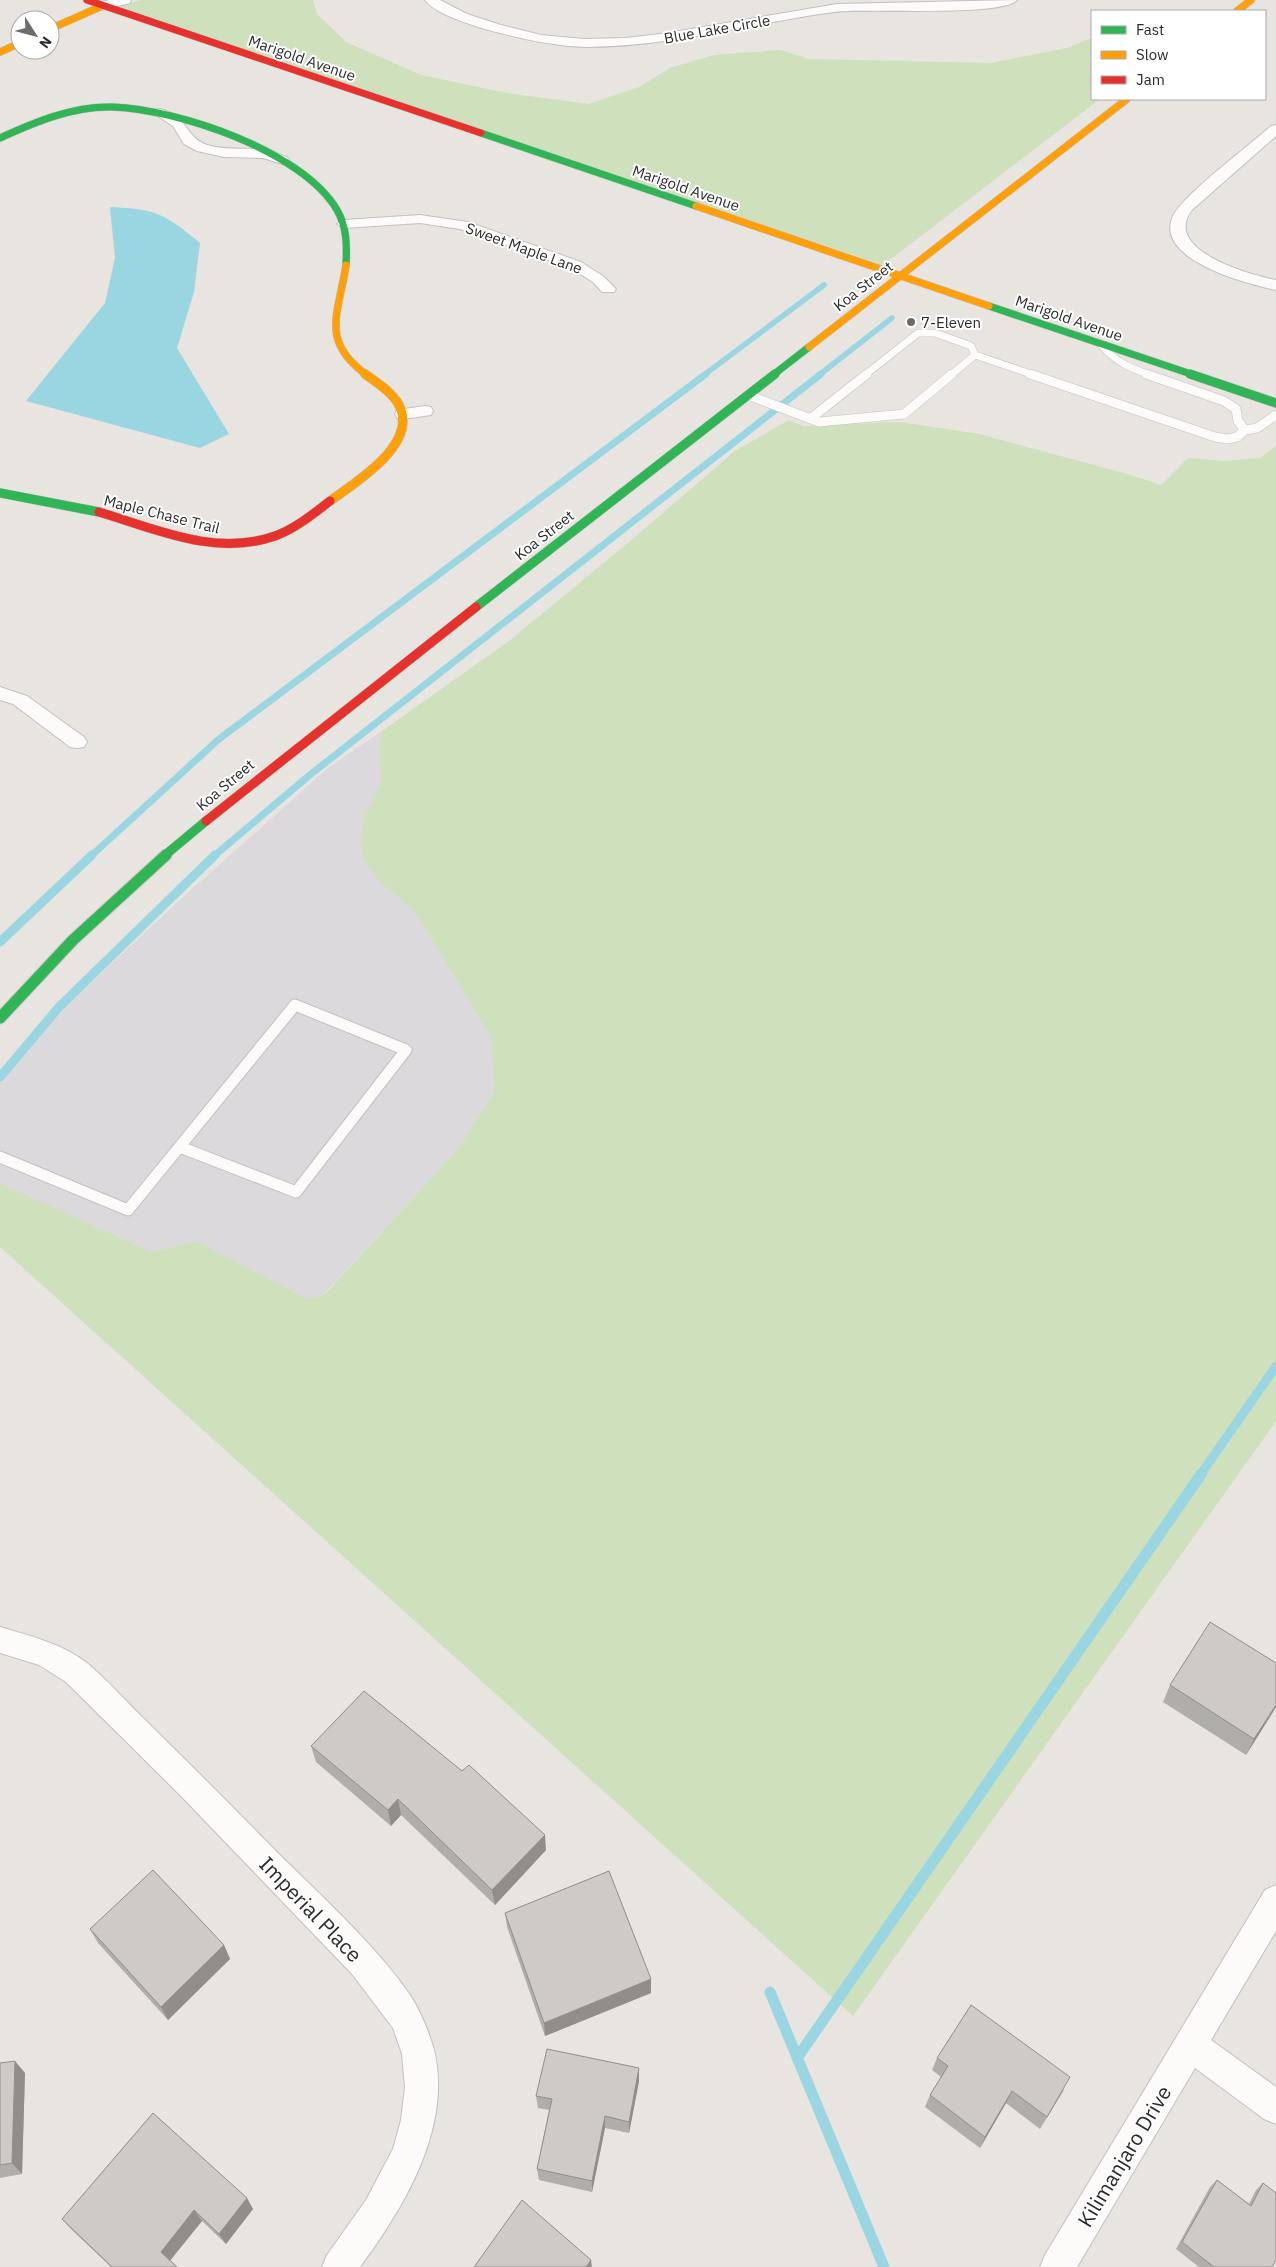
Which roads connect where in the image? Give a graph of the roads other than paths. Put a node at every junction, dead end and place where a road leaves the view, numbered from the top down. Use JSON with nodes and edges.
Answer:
{"nodes":[{"id":1,"x":87,"y":0,"type":"edge"},
{"id":2,"x":125,"y":0,"type":"edge"},
{"id":3,"x":431,"y":0,"type":"edge"},
{"id":4,"x":1011,"y":0,"type":"edge"},
{"id":5,"x":1251,"y":0,"type":"edge"},
{"id":6,"x":105,"y":3,"type":"edge"},
{"id":7,"x":1238,"y":10,"type":"edge"},
{"id":8,"x":60,"y":24,"type":"edge"},
{"id":9,"x":1126,"y":100,"type":"edge"},
{"id":10,"x":160,"y":114,"type":"junction"},
{"id":11,"x":1276,"y":129,"type":"edge"},
{"id":12,"x":0,"y":138,"type":"edge"},
{"id":13,"x":282,"y":160,"type":"junction"},
{"id":14,"x":344,"y":224,"type":"junction"},
{"id":15,"x":900,"y":277,"type":"junction"},
{"id":16,"x":1276,"y":285,"type":"edge"},
{"id":17,"x":608,"y":289,"type":"dead end"},
{"id":18,"x":1102,"y":346,"type":"junction"},
{"id":19,"x":975,"y":355,"type":"junction"},
{"id":20,"x":748,"y":395,"type":"junction"},
{"id":21,"x":1276,"y":403,"type":"edge"},
{"id":22,"x":425,"y":411,"type":"dead end"},
{"id":23,"x":403,"y":414,"type":"junction"},
{"id":24,"x":1276,"y":415,"type":"edge"},
{"id":25,"x":810,"y":419,"type":"junction"},
{"id":26,"x":1245,"y":430,"type":"junction"},
{"id":27,"x":0,"y":493,"type":"edge"},
{"id":28,"x":0,"y":693,"type":"edge"},
{"id":29,"x":77,"y":742,"type":"dead end"},
{"id":30,"x":0,"y":1018,"type":"edge"},
{"id":31,"x":180,"y":1147,"type":"junction"},
{"id":32,"x":0,"y":1157,"type":"edge"},
{"id":33,"x":0,"y":1640,"type":"edge"},
{"id":34,"x":1276,"y":1902,"type":"edge"},
{"id":35,"x":1191,"y":2044,"type":"junction"},
{"id":36,"x":1276,"y":2107,"type":"edge"},
{"id":37,"x":339,"y":2267,"type":"edge"},
{"id":38,"x":1057,"y":2267,"type":"edge"}],
"edges":[{"from":1,"to":6,"type":"main road","name":"Marigold Avenue"},
{"from":2,"to":6,"type":"street"},
{"from":3,"to":4,"type":"street","name":"Blue Lake Circle"},
{"from":5,"to":7,"type":"main road"},
{"from":6,"to":8,"type":"main road"},
{"from":6,"to":15,"type":"main road","name":"Marigold Avenue"},
{"from":9,"to":15,"type":"main road","name":"Koa Street"},
{"from":10,"to":12,"type":"main road"},
{"from":10,"to":13,"type":"main road"},
{"from":10,"to":13,"type":"street"},
{"from":11,"to":16,"type":"street"},
{"from":13,"to":14,"type":"main road"},
{"from":14,"to":17,"type":"street","name":"Sweet Maple Lane"},
{"from":14,"to":23,"type":"main road"},
{"from":15,"to":18,"type":"main road","name":"Marigold Avenue"},
{"from":15,"to":20,"type":"main road","name":"Koa Street"},
{"from":18,"to":21,"type":"main road","name":"Marigold Avenue"},
{"from":18,"to":26,"type":"lane"},
{"from":19,"to":25,"type":"lane"},
{"from":19,"to":25,"type":"lane"},
{"from":19,"to":26,"type":"lane"},
{"from":20,"to":25,"type":"lane"},
{"from":20,"to":30,"type":"main road","name":"Koa Street"},
{"from":22,"to":23,"type":"street"},
{"from":23,"to":27,"type":"main road","name":"Maple Chase Trail"},
{"from":24,"to":26,"type":"lane"},
{"from":28,"to":29,"type":"street"},
{"from":31,"to":31,"type":"lane"},
{"from":31,"to":32,"type":"lane"},
{"from":33,"to":37,"type":"street","name":"Imperial Place"},
{"from":34,"to":35,"type":"street","name":"Kilimanjaro Drive"},
{"from":35,"to":36,"type":"street"},
{"from":35,"to":38,"type":"street","name":"Kilimanjaro Drive"}]}
